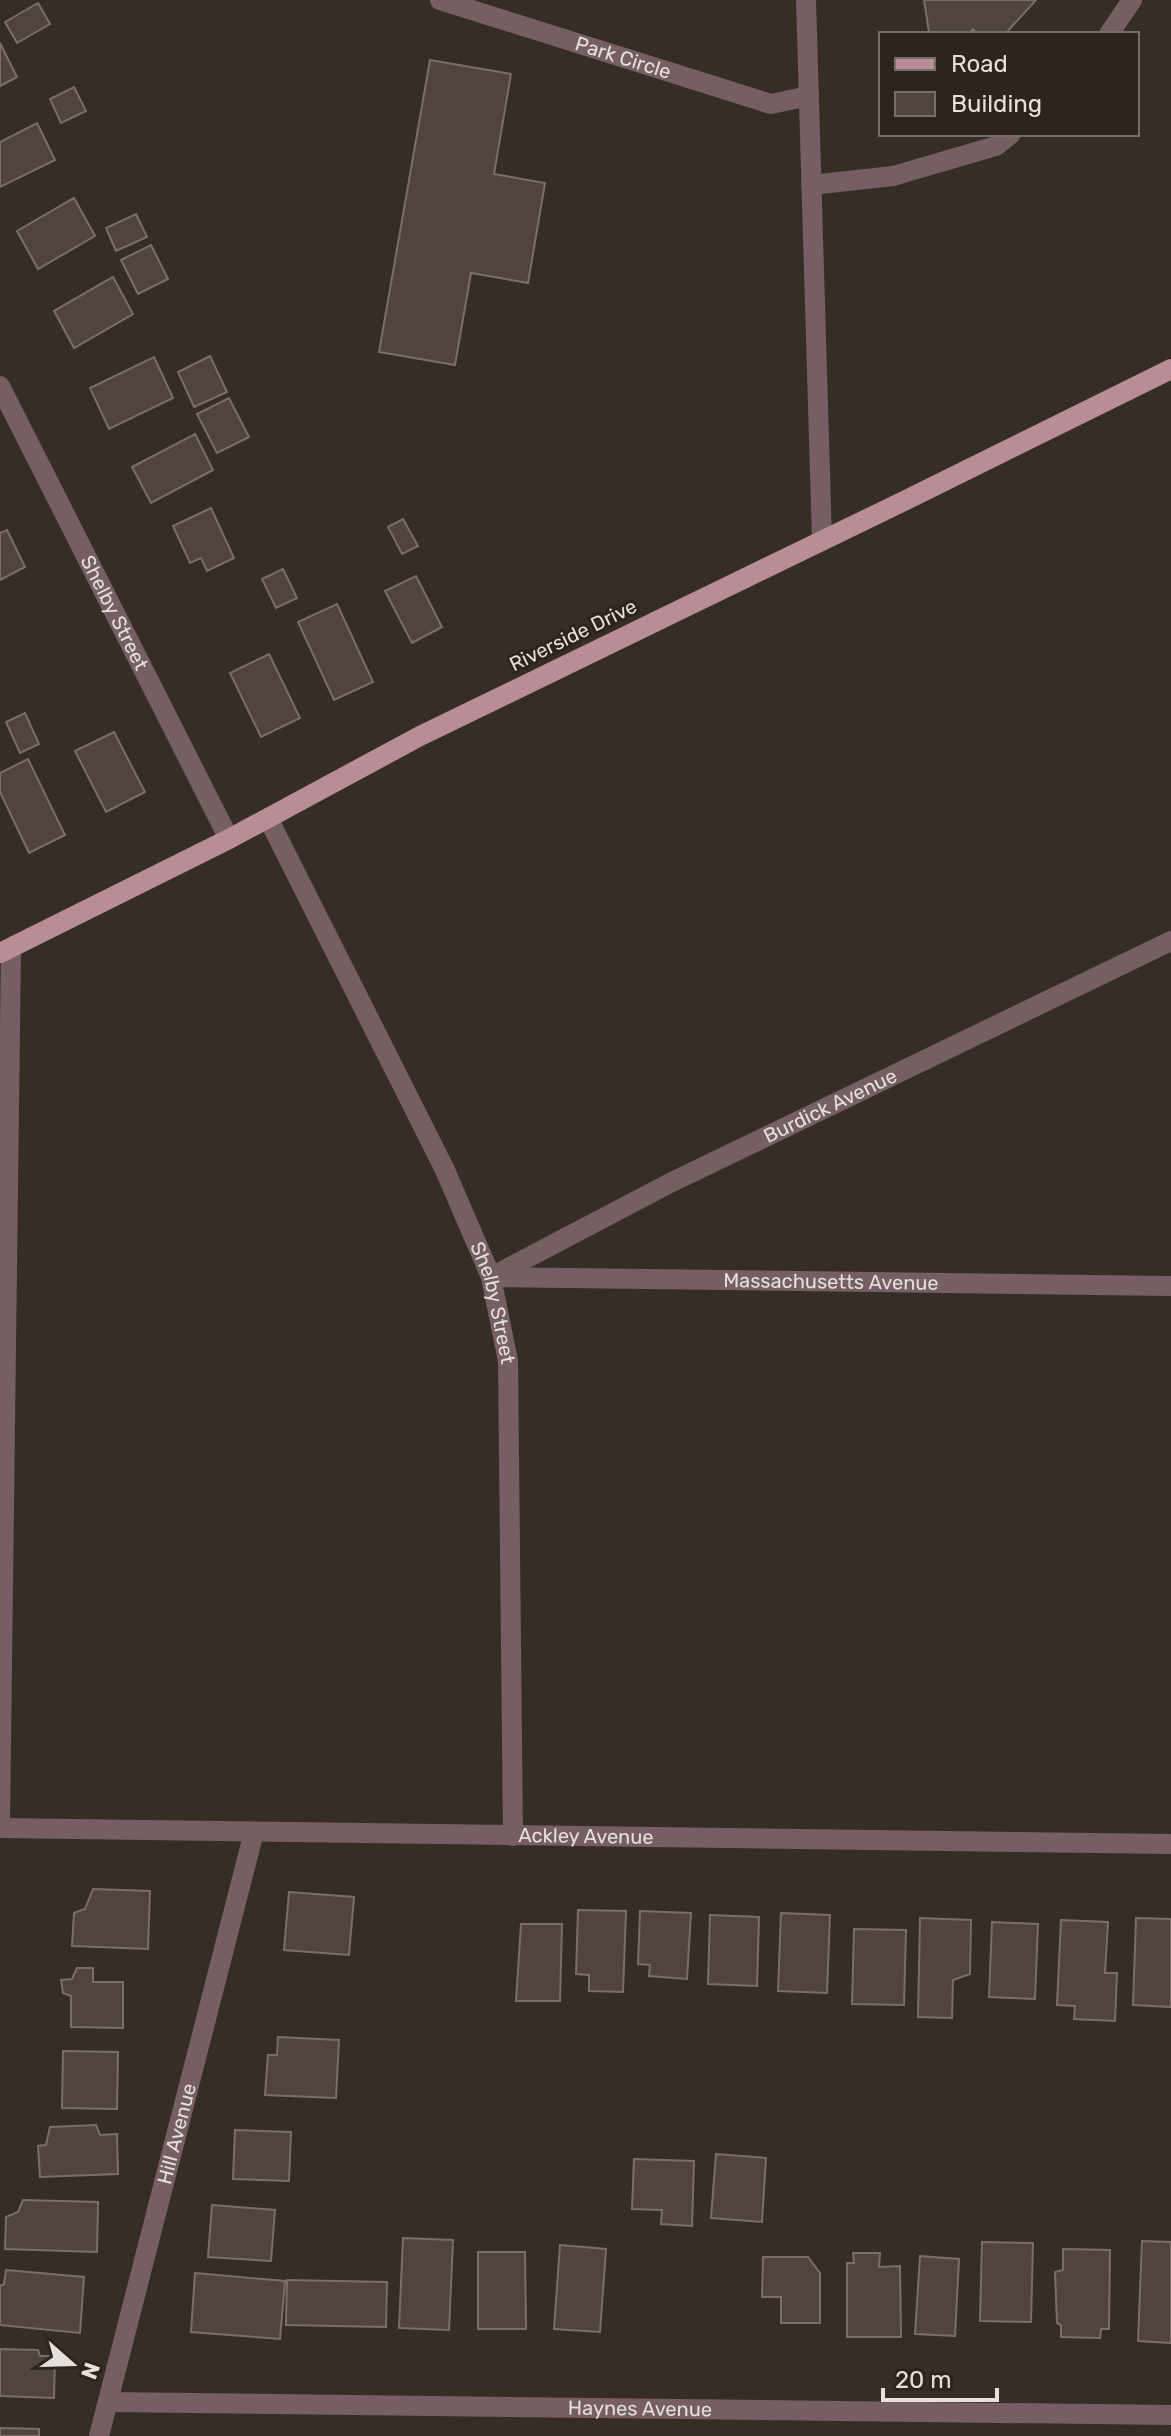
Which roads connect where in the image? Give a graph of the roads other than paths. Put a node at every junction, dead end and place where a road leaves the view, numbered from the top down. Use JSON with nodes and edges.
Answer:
{"nodes":[{"id":1,"x":440,"y":0,"type":"edge"},
{"id":2,"x":806,"y":0,"type":"edge"},
{"id":3,"x":1132,"y":0,"type":"edge"},
{"id":4,"x":1110,"y":32,"type":"edge"},
{"id":5,"x":809,"y":96,"type":"junction"},
{"id":6,"x":1008,"y":136,"type":"edge"},
{"id":7,"x":811,"y":185,"type":"junction"},
{"id":8,"x":1171,"y":369,"type":"edge"},
{"id":9,"x":0,"y":386,"type":"edge"},
{"id":10,"x":822,"y":541,"type":"junction"},
{"id":11,"x":268,"y":818,"type":"junction"},
{"id":12,"x":229,"y":839,"type":"junction"},
{"id":13,"x":1171,"y":941,"type":"edge"},
{"id":14,"x":6,"y":950,"type":"edge"},
{"id":15,"x":491,"y":1277,"type":"junction"},
{"id":16,"x":1171,"y":1286,"type":"edge"},
{"id":17,"x":0,"y":1825,"type":"edge"},
{"id":18,"x":254,"y":1832,"type":"junction"},
{"id":19,"x":513,"y":1836,"type":"junction"},
{"id":20,"x":1171,"y":1844,"type":"edge"},
{"id":21,"x":108,"y":2402,"type":"junction"},
{"id":22,"x":1171,"y":2415,"type":"edge"},
{"id":23,"x":99,"y":2436,"type":"edge"}],
"edges":[{"from":1,"to":5,"type":"street","name":"Park Circle"},
{"from":2,"to":5,"type":"street"},
{"from":3,"to":4,"type":"street"},
{"from":5,"to":7,"type":"street"},
{"from":6,"to":7,"type":"street"},
{"from":7,"to":10,"type":"street"},
{"from":8,"to":10,"type":"main road","name":"Riverside Drive"},
{"from":9,"to":12,"type":"street","name":"Shelby Street"},
{"from":10,"to":11,"type":"main road","name":"Riverside Drive"},
{"from":11,"to":12,"type":"main road","name":"Riverside Drive"},
{"from":11,"to":15,"type":"street","name":"Shelby Street"},
{"from":12,"to":14,"type":"main road","name":"Riverside Drive"},
{"from":13,"to":15,"type":"street","name":"Burdick Avenue"},
{"from":14,"to":17,"type":"street"},
{"from":15,"to":16,"type":"street","name":"Massachusetts Avenue"},
{"from":15,"to":19,"type":"street","name":"Shelby Street"},
{"from":17,"to":18,"type":"street","name":"Ackley Avenue"},
{"from":18,"to":19,"type":"street","name":"Ackley Avenue"},
{"from":18,"to":21,"type":"street","name":"Hill Avenue"},
{"from":19,"to":20,"type":"street","name":"Ackley Avenue"},
{"from":21,"to":22,"type":"street","name":"Haynes Avenue"},
{"from":21,"to":23,"type":"street","name":"Hill Avenue"}]}
